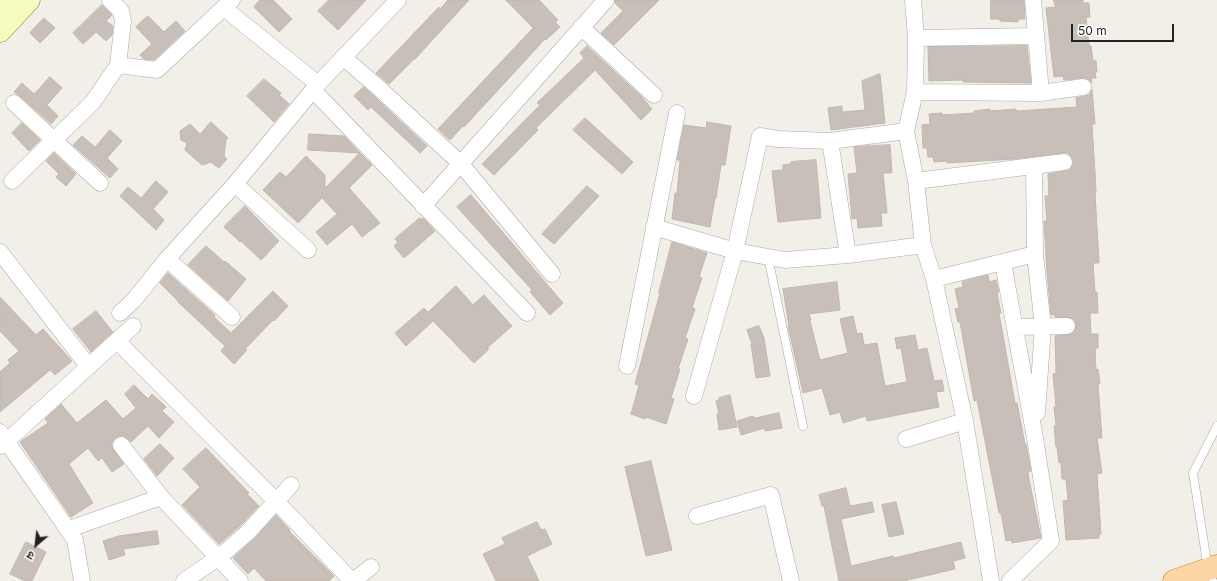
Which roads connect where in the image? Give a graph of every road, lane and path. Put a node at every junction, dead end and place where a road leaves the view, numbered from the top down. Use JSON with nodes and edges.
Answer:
{"nodes":[{"id":1,"x":5,"y":0,"type":"edge"},
{"id":2,"x":29,"y":0,"type":"edge"},
{"id":3,"x":110,"y":0,"type":"edge"},
{"id":4,"x":398,"y":0,"type":"edge"},
{"id":5,"x":913,"y":0,"type":"edge"},
{"id":6,"x":1033,"y":0,"type":"edge"},
{"id":7,"x":604,"y":1,"type":"edge"},
{"id":8,"x":228,"y":4,"type":"edge"},
{"id":9,"x":0,"y":5,"type":"edge"},
{"id":10,"x":581,"y":28,"type":"junction"},
{"id":11,"x":0,"y":31,"type":"edge"},
{"id":12,"x":1036,"y":36,"type":"junction"},
{"id":13,"x":916,"y":38,"type":"junction"},
{"id":14,"x":343,"y":57,"type":"junction"},
{"id":15,"x":118,"y":65,"type":"junction"},
{"id":16,"x":316,"y":87,"type":"junction"},
{"id":17,"x":1083,"y":88,"type":"dead end"},
{"id":18,"x":915,"y":92,"type":"junction"},
{"id":19,"x":1041,"y":93,"type":"junction"},
{"id":20,"x":654,"y":95,"type":"dead end"},
{"id":21,"x":14,"y":103,"type":"dead end"},
{"id":22,"x":677,"y":113,"type":"dead end"},
{"id":23,"x":906,"y":131,"type":"junction"},
{"id":24,"x":54,"y":140,"type":"junction"},
{"id":25,"x":830,"y":141,"type":"junction"},
{"id":26,"x":1064,"y":162,"type":"dead end"},
{"id":27,"x":461,"y":164,"type":"junction"},
{"id":28,"x":1034,"y":166,"type":"junction"},
{"id":29,"x":12,"y":181,"type":"dead end"},
{"id":30,"x":916,"y":181,"type":"junction"},
{"id":31,"x":100,"y":183,"type":"dead end"},
{"id":32,"x":235,"y":184,"type":"junction"},
{"id":33,"x":423,"y":206,"type":"junction"},
{"id":34,"x":654,"y":227,"type":"junction"},
{"id":35,"x":923,"y":245,"type":"junction"},
{"id":36,"x":308,"y":250,"type":"dead end"},
{"id":37,"x":735,"y":251,"type":"junction"},
{"id":38,"x":0,"y":254,"type":"edge"},
{"id":39,"x":848,"y":254,"type":"junction"},
{"id":40,"x":1035,"y":254,"type":"junction"},
{"id":41,"x":768,"y":257,"type":"junction"},
{"id":42,"x":166,"y":259,"type":"junction"},
{"id":43,"x":1003,"y":263,"type":"junction"},
{"id":44,"x":552,"y":274,"type":"dead end"},
{"id":45,"x":934,"y":279,"type":"junction"},
{"id":46,"x":120,"y":313,"type":"dead end"},
{"id":47,"x":527,"y":313,"type":"dead end"},
{"id":48,"x":232,"y":317,"type":"dead end"},
{"id":49,"x":133,"y":326,"type":"dead end"},
{"id":50,"x":1067,"y":326,"type":"dead end"},
{"id":51,"x":1015,"y":327,"type":"junction"},
{"id":52,"x":1043,"y":327,"type":"junction"},
{"id":53,"x":117,"y":341,"type":"junction"},
{"id":54,"x":627,"y":366,"type":"dead end"},
{"id":55,"x":89,"y":367,"type":"junction"},
{"id":56,"x":694,"y":396,"type":"dead end"},
{"id":57,"x":964,"y":421,"type":"junction"},
{"id":58,"x":803,"y":426,"type":"dead end"},
{"id":59,"x":1217,"y":426,"type":"edge"},
{"id":60,"x":1035,"y":438,"type":"junction"},
{"id":61,"x":906,"y":439,"type":"dead end"},
{"id":62,"x":2,"y":440,"type":"edge"},
{"id":63,"x":121,"y":445,"type":"dead end"},
{"id":64,"x":291,"y":485,"type":"dead end"},
{"id":65,"x":161,"y":497,"type":"junction"},
{"id":66,"x":276,"y":501,"type":"junction"},
{"id":67,"x":697,"y":516,"type":"dead end"},
{"id":68,"x":69,"y":529,"type":"junction"},
{"id":69,"x":218,"y":558,"type":"junction"},
{"id":70,"x":371,"y":567,"type":"dead end"},
{"id":71,"x":1213,"y":572,"type":"edge"},
{"id":72,"x":82,"y":581,"type":"edge"},
{"id":73,"x":184,"y":581,"type":"edge"},
{"id":74,"x":240,"y":581,"type":"edge"},
{"id":75,"x":353,"y":581,"type":"edge"},
{"id":76,"x":791,"y":581,"type":"edge"},
{"id":77,"x":991,"y":581,"type":"edge"},
{"id":78,"x":1010,"y":581,"type":"edge"},
{"id":79,"x":1174,"y":581,"type":"edge"}],
"edges":[{"from":1,"to":9,"type":"main road"},
{"from":2,"to":11,"type":"main road"},
{"from":3,"to":15,"type":"street"},
{"from":4,"to":14,"type":"street"},
{"from":5,"to":13,"type":"street"},
{"from":6,"to":12,"type":"street"},
{"from":7,"to":10,"type":"street"},
{"from":8,"to":15,"type":"street"},
{"from":8,"to":16,"type":"street"},
{"from":10,"to":20,"type":"street"},
{"from":10,"to":27,"type":"street"},
{"from":12,"to":13,"type":"street"},
{"from":12,"to":19,"type":"street"},
{"from":13,"to":18,"type":"street"},
{"from":14,"to":16,"type":"street"},
{"from":14,"to":27,"type":"street"},
{"from":15,"to":24,"type":"street"},
{"from":16,"to":32,"type":"street"},
{"from":16,"to":33,"type":"street"},
{"from":17,"to":19,"type":"street"},
{"from":18,"to":19,"type":"street"},
{"from":18,"to":23,"type":"street"},
{"from":21,"to":24,"type":"street"},
{"from":22,"to":34,"type":"street"},
{"from":23,"to":25,"type":"street"},
{"from":23,"to":30,"type":"street"},
{"from":24,"to":29,"type":"street"},
{"from":24,"to":31,"type":"street"},
{"from":25,"to":37,"type":"street"},
{"from":25,"to":39,"type":"street"},
{"from":26,"to":28,"type":"street"},
{"from":27,"to":33,"type":"street"},
{"from":27,"to":44,"type":"street"},
{"from":28,"to":30,"type":"street"},
{"from":28,"to":40,"type":"street"},
{"from":30,"to":35,"type":"street"},
{"from":32,"to":36,"type":"street"},
{"from":32,"to":42,"type":"street"},
{"from":33,"to":47,"type":"street"},
{"from":34,"to":37,"type":"street"},
{"from":34,"to":54,"type":"street"},
{"from":35,"to":39,"type":"street"},
{"from":35,"to":45,"type":"street"},
{"from":37,"to":41,"type":"street"},
{"from":37,"to":56,"type":"street"},
{"from":38,"to":55,"type":"street"},
{"from":39,"to":41,"type":"street"},
{"from":40,"to":43,"type":"street"},
{"from":40,"to":52,"type":"street"},
{"from":41,"to":58,"type":"lane"},
{"from":42,"to":46,"type":"street"},
{"from":42,"to":48,"type":"street"},
{"from":43,"to":45,"type":"street"},
{"from":43,"to":51,"type":"street"},
{"from":45,"to":57,"type":"street"},
{"from":49,"to":53,"type":"street"},
{"from":50,"to":52,"type":"street"},
{"from":51,"to":52,"type":"street"},
{"from":51,"to":60,"type":"street"},
{"from":52,"to":60,"type":"street"},
{"from":53,"to":55,"type":"street"},
{"from":53,"to":66,"type":"street"},
{"from":55,"to":62,"type":"street"},
{"from":57,"to":61,"type":"street"},
{"from":57,"to":77,"type":"street"},
{"from":59,"to":71,"type":"lane"},
{"from":60,"to":78,"type":"street"},
{"from":62,"to":68,"type":"street"},
{"from":63,"to":65,"type":"street"},
{"from":64,"to":66,"type":"street"},
{"from":65,"to":68,"type":"street"},
{"from":65,"to":69,"type":"street"},
{"from":66,"to":69,"type":"street"},
{"from":66,"to":75,"type":"street"},
{"from":67,"to":76,"type":"street"},
{"from":68,"to":72,"type":"street"},
{"from":69,"to":73,"type":"street"},
{"from":69,"to":74,"type":"street"},
{"from":70,"to":75,"type":"street"},
{"from":71,"to":79,"type":"main road"}]}
